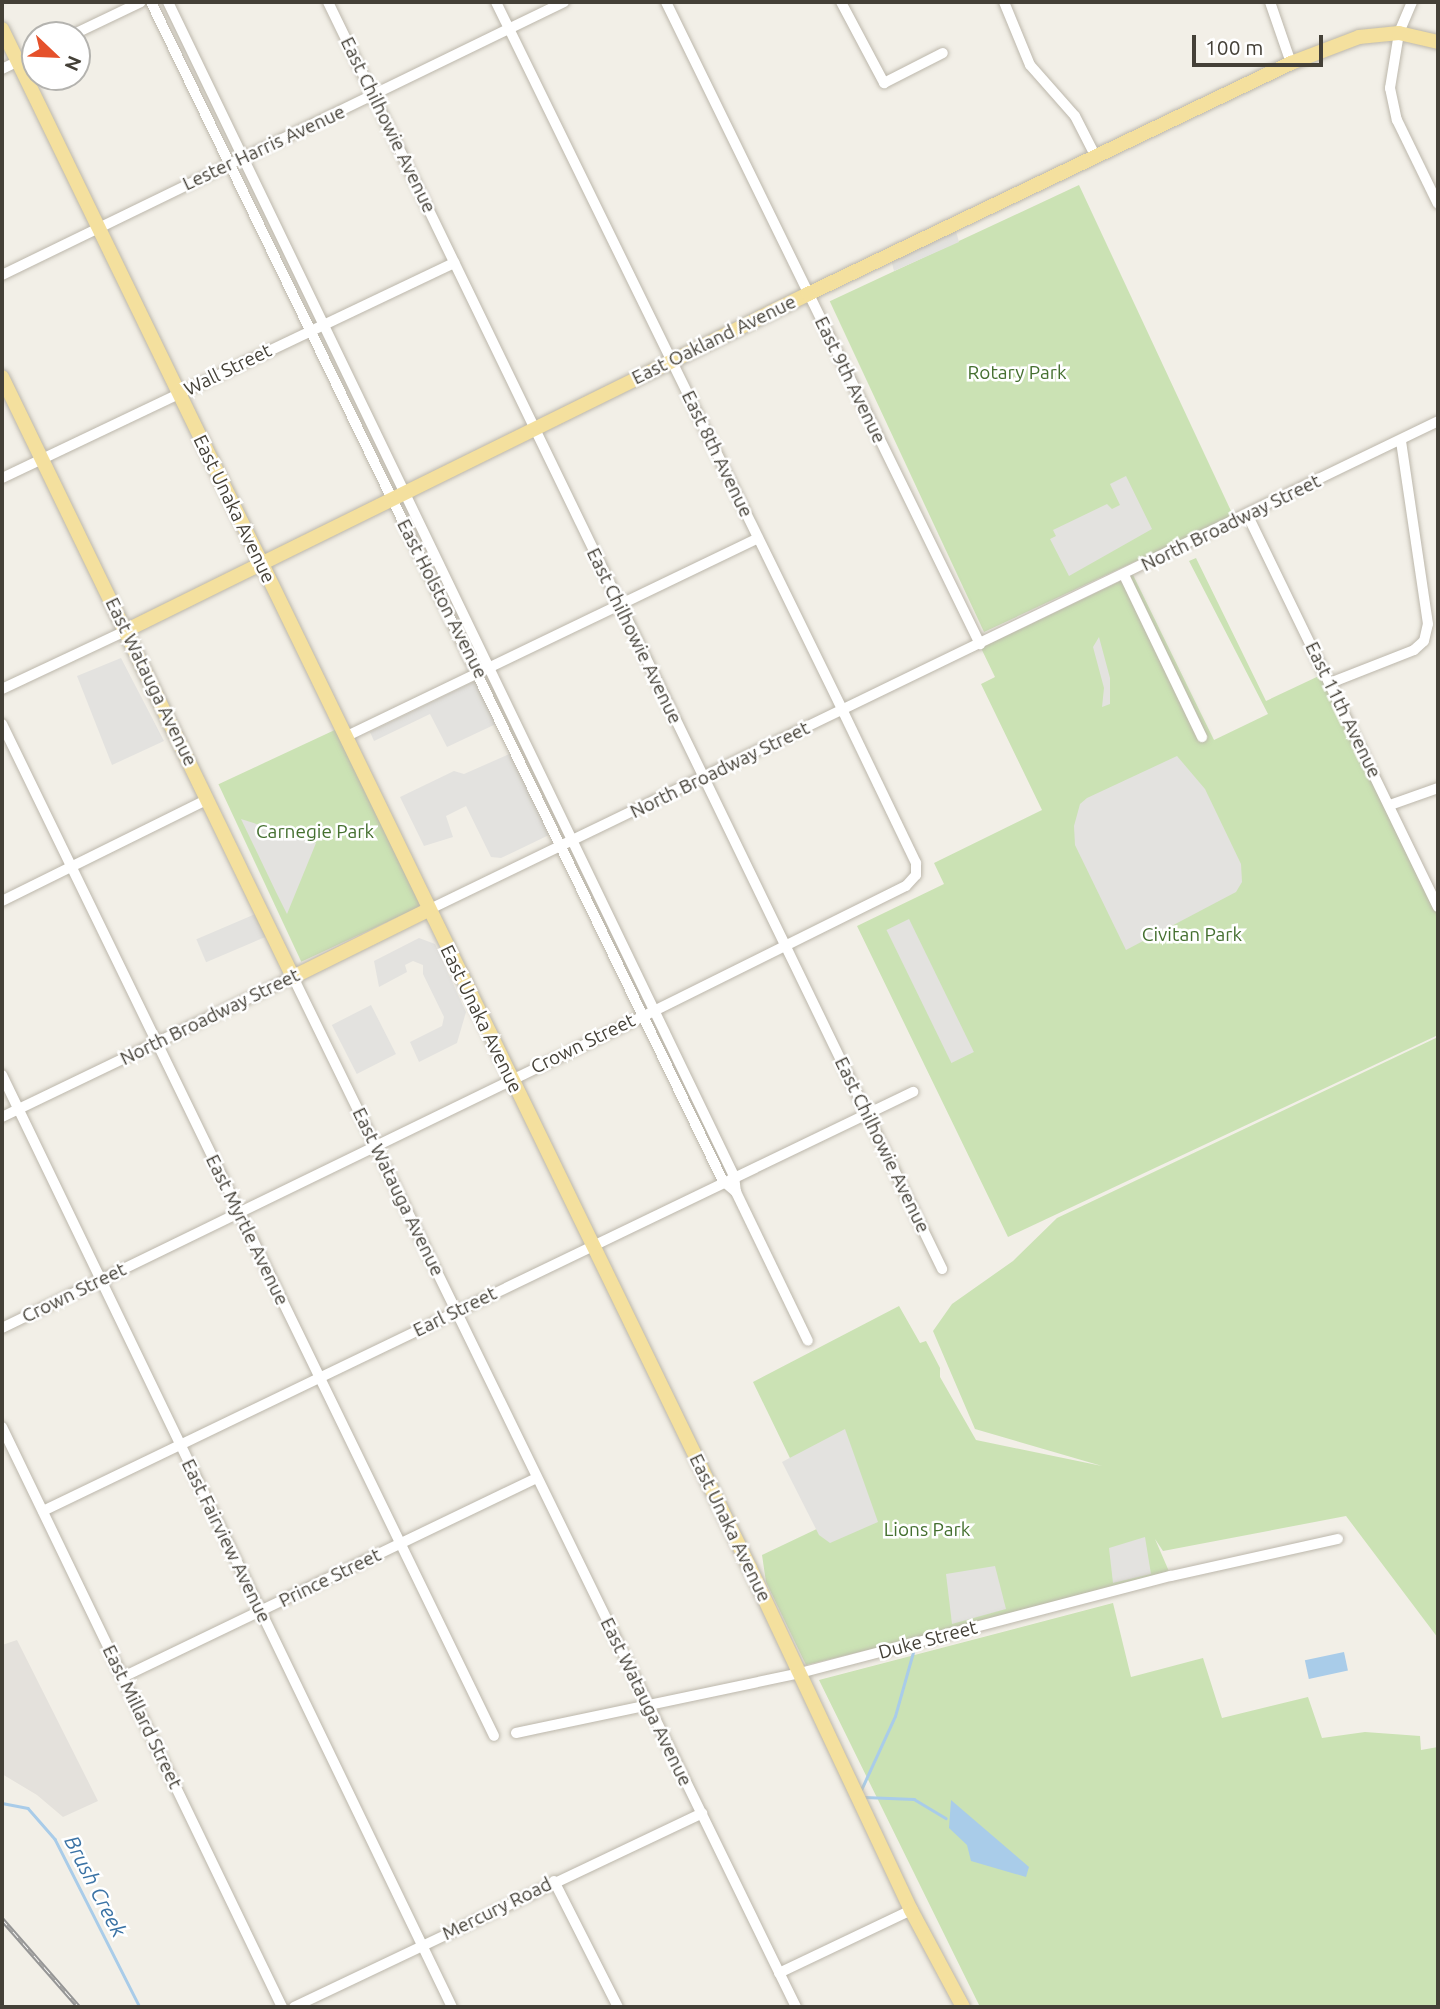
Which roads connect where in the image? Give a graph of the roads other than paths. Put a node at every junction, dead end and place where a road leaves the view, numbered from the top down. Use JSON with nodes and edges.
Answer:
{"nodes":[{"id":1,"x":141,"y":2,"type":"edge"},
{"id":2,"x":151,"y":2,"type":"edge"},
{"id":3,"x":168,"y":2,"type":"edge"},
{"id":4,"x":328,"y":2,"type":"edge"},
{"id":5,"x":496,"y":2,"type":"edge"},
{"id":6,"x":564,"y":2,"type":"edge"},
{"id":7,"x":666,"y":2,"type":"edge"},
{"id":8,"x":841,"y":2,"type":"edge"},
{"id":9,"x":1004,"y":2,"type":"edge"},
{"id":10,"x":1270,"y":2,"type":"edge"},
{"id":11,"x":1412,"y":2,"type":"edge"},
{"id":12,"x":91,"y":26,"type":"edge"},
{"id":13,"x":2,"y":29,"type":"edge"},
{"id":14,"x":509,"y":29,"type":"junction"},
{"id":15,"x":1399,"y":33,"type":"junction"},
{"id":16,"x":1438,"y":42,"type":"edge"},
{"id":17,"x":943,"y":52,"type":"dead end"},
{"id":18,"x":21,"y":60,"type":"edge"},
{"id":19,"x":18,"y":61,"type":"junction"},
{"id":20,"x":1291,"y":63,"type":"junction"},
{"id":21,"x":2,"y":69,"type":"edge"},
{"id":22,"x":374,"y":96,"type":"junction"},
{"id":23,"x":1097,"y":157,"type":"junction"},
{"id":24,"x":242,"y":158,"type":"junction"},
{"id":25,"x":230,"y":164,"type":"junction"},
{"id":26,"x":1438,"y":204,"type":"edge"},
{"id":27,"x":97,"y":228,"type":"junction"},
{"id":28,"x":454,"y":263,"type":"junction"},
{"id":29,"x":2,"y":275,"type":"edge"},
{"id":30,"x":808,"y":294,"type":"junction"},
{"id":31,"x":323,"y":324,"type":"junction"},
{"id":32,"x":310,"y":331,"type":"junction"},
{"id":33,"x":671,"y":362,"type":"junction"},
{"id":34,"x":2,"y":377,"type":"edge"},
{"id":35,"x":177,"y":395,"type":"junction"},
{"id":36,"x":1438,"y":421,"type":"edge"},
{"id":37,"x":534,"y":428,"type":"junction"},
{"id":38,"x":1401,"y":441,"type":"junction"},
{"id":39,"x":42,"y":458,"type":"junction"},
{"id":40,"x":2,"y":478,"type":"edge"},
{"id":41,"x":398,"y":497,"type":"junction"},
{"id":42,"x":1247,"y":514,"type":"junction"},
{"id":43,"x":758,"y":538,"type":"junction"},
{"id":44,"x":261,"y":563,"type":"junction"},
{"id":45,"x":1124,"y":575,"type":"junction"},
{"id":46,"x":620,"y":605,"type":"junction"},
{"id":47,"x":125,"y":631,"type":"junction"},
{"id":48,"x":980,"y":644,"type":"junction"},
{"id":49,"x":484,"y":671,"type":"junction"},
{"id":50,"x":1330,"y":683,"type":"junction"},
{"id":51,"x":2,"y":689,"type":"edge"},
{"id":52,"x":843,"y":711,"type":"junction"},
{"id":53,"x":2,"y":724,"type":"edge"},
{"id":54,"x":347,"y":736,"type":"junction"},
{"id":55,"x":1202,"y":737,"type":"dead end"},
{"id":56,"x":704,"y":778,"type":"junction"},
{"id":57,"x":1438,"y":788,"type":"edge"},
{"id":58,"x":208,"y":799,"type":"junction"},
{"id":59,"x":1390,"y":805,"type":"junction"},
{"id":60,"x":567,"y":844,"type":"junction"},
{"id":61,"x":71,"y":863,"type":"junction"},
{"id":62,"x":917,"y":870,"type":"joint"},
{"id":63,"x":2,"y":901,"type":"edge"},
{"id":64,"x":1438,"y":906,"type":"edge"},
{"id":65,"x":428,"y":910,"type":"junction"},
{"id":66,"x":787,"y":945,"type":"junction"},
{"id":67,"x":293,"y":977,"type":"junction"},
{"id":68,"x":648,"y":1013,"type":"junction"},
{"id":69,"x":158,"y":1042,"type":"junction"},
{"id":70,"x":2,"y":1075,"type":"edge"},
{"id":71,"x":510,"y":1080,"type":"junction"},
{"id":72,"x":913,"y":1092,"type":"dead end"},
{"id":73,"x":18,"y":1109,"type":"junction"},
{"id":74,"x":866,"y":1112,"type":"junction"},
{"id":75,"x":2,"y":1118,"type":"edge"},
{"id":76,"x":376,"y":1145,"type":"junction"},
{"id":77,"x":734,"y":1175,"type":"junction"},
{"id":78,"x":723,"y":1181,"type":"junction"},
{"id":79,"x":736,"y":1192,"type":"junction"},
{"id":80,"x":237,"y":1212,"type":"junction"},
{"id":81,"x":593,"y":1247,"type":"junction"},
{"id":82,"x":942,"y":1269,"type":"dead end"},
{"id":83,"x":101,"y":1280,"type":"junction"},
{"id":84,"x":456,"y":1311,"type":"junction"},
{"id":85,"x":2,"y":1328,"type":"edge"},
{"id":86,"x":808,"y":1341,"type":"dead end"},
{"id":87,"x":318,"y":1379,"type":"junction"},
{"id":88,"x":2,"y":1427,"type":"edge"},
{"id":89,"x":180,"y":1446,"type":"junction"},
{"id":90,"x":537,"y":1478,"type":"junction"},
{"id":91,"x":43,"y":1511,"type":"junction"},
{"id":92,"x":1338,"y":1539,"type":"dead end"},
{"id":93,"x":402,"y":1543,"type":"junction"},
{"id":94,"x":260,"y":1612,"type":"junction"},
{"id":95,"x":800,"y":1673,"type":"junction"},
{"id":96,"x":123,"y":1677,"type":"junction"},
{"id":97,"x":646,"y":1704,"type":"junction"},
{"id":98,"x":516,"y":1732,"type":"dead end"},
{"id":99,"x":494,"y":1736,"type":"dead end"},
{"id":100,"x":702,"y":1814,"type":"junction"},
{"id":101,"x":554,"y":1881,"type":"junction"},
{"id":102,"x":911,"y":1910,"type":"junction"},
{"id":103,"x":422,"y":1946,"type":"junction"},
{"id":104,"x":779,"y":1973,"type":"junction"},
{"id":105,"x":282,"y":2007,"type":"edge"},
{"id":106,"x":294,"y":2007,"type":"edge"},
{"id":107,"x":452,"y":2007,"type":"edge"},
{"id":108,"x":618,"y":2007,"type":"edge"},
{"id":109,"x":796,"y":2007,"type":"edge"},
{"id":110,"x":963,"y":2007,"type":"edge"}],
"edges":[{"from":1,"to":12,"type":"street"},
{"from":2,"to":25,"type":"street","name":"East Holston Avenue"},
{"from":3,"to":24,"type":"street","name":"East Holston Avenue"},
{"from":4,"to":22,"type":"street","name":"East Chilhowie Avenue"},
{"from":5,"to":14,"type":"street","name":"East 8th Avenue"},
{"from":6,"to":14,"type":"street","name":"Lester Harris Avenue"},
{"from":7,"to":30,"type":"street","name":"East 9th Avenue"},
{"from":8,"to":17,"type":"street"},
{"from":9,"to":23,"type":"street"},
{"from":10,"to":20,"type":"street"},
{"from":11,"to":15,"type":"street"},
{"from":13,"to":19,"type":"main road","name":"East Unaka Avenue"},
{"from":14,"to":22,"type":"street","name":"Lester Harris Avenue"},
{"from":14,"to":33,"type":"street","name":"East 8th Avenue"},
{"from":15,"to":16,"type":"main road","name":"East Oakland Avenue"},
{"from":15,"to":20,"type":"main road","name":"East Oakland Avenue"},
{"from":15,"to":26,"type":"street"},
{"from":18,"to":19,"type":"street"},
{"from":19,"to":21,"type":"street"},
{"from":19,"to":27,"type":"main road","name":"East Unaka Avenue"},
{"from":20,"to":23,"type":"main road","name":"East Oakland Avenue"},
{"from":22,"to":24,"type":"street","name":"Lester Harris Avenue"},
{"from":22,"to":28,"type":"street","name":"East Chilhowie Avenue"},
{"from":23,"to":30,"type":"main road","name":"East Oakland Avenue"},
{"from":24,"to":25,"type":"street","name":"Lester Harris Avenue"},
{"from":24,"to":31,"type":"street","name":"East Holston Avenue"},
{"from":25,"to":27,"type":"street","name":"Lester Harris Avenue"},
{"from":25,"to":32,"type":"street","name":"East Holston Avenue"},
{"from":27,"to":29,"type":"street","name":"Lester Harris Avenue"},
{"from":27,"to":35,"type":"main road","name":"East Unaka Avenue"},
{"from":28,"to":31,"type":"street","name":"Wall Street"},
{"from":28,"to":37,"type":"street","name":"East Chilhowie Avenue"},
{"from":30,"to":33,"type":"main road","name":"East Oakland Avenue"},
{"from":30,"to":48,"type":"street","name":"East 9th Avenue"},
{"from":31,"to":32,"type":"street","name":"Wall Street"},
{"from":31,"to":41,"type":"street","name":"East Holston Avenue"},
{"from":32,"to":35,"type":"street","name":"Wall Street"},
{"from":32,"to":41,"type":"street","name":"East Holston Avenue"},
{"from":33,"to":37,"type":"main road","name":"East Oakland Avenue"},
{"from":33,"to":43,"type":"street","name":"East 8th Avenue"},
{"from":34,"to":39,"type":"main road","name":"East Watauga Avenue"},
{"from":35,"to":39,"type":"street","name":"Wall Street"},
{"from":35,"to":44,"type":"main road","name":"East Unaka Avenue"},
{"from":36,"to":38,"type":"street","name":"North Broadway Street"},
{"from":37,"to":41,"type":"main road","name":"East Oakland Avenue"},
{"from":37,"to":46,"type":"street","name":"East Chilhowie Avenue"},
{"from":38,"to":42,"type":"street","name":"North Broadway Street"},
{"from":38,"to":50,"type":"street"},
{"from":39,"to":40,"type":"street","name":"Wall Street"},
{"from":39,"to":47,"type":"main road","name":"East Watauga Avenue"},
{"from":41,"to":44,"type":"main road","name":"East Oakland Avenue"},
{"from":41,"to":49,"type":"street","name":"East Holston Avenue"},
{"from":42,"to":45,"type":"street","name":"North Broadway Street"},
{"from":42,"to":50,"type":"street","name":"East 11th Avenue"},
{"from":43,"to":46,"type":"street"},
{"from":43,"to":52,"type":"street","name":"East 8th Avenue"},
{"from":44,"to":47,"type":"main road","name":"East Oakland Avenue"},
{"from":44,"to":54,"type":"main road","name":"East Unaka Avenue"},
{"from":45,"to":48,"type":"street","name":"North Broadway Street"},
{"from":45,"to":55,"type":"street"},
{"from":46,"to":49,"type":"street"},
{"from":46,"to":56,"type":"street","name":"East Chilhowie Avenue"},
{"from":47,"to":51,"type":"street","name":"East Oakland Avenue"},
{"from":47,"to":58,"type":"main road","name":"East Watauga Avenue"},
{"from":48,"to":52,"type":"street","name":"North Broadway Street"},
{"from":49,"to":54,"type":"street"},
{"from":49,"to":60,"type":"street","name":"East Holston Avenue"},
{"from":50,"to":59,"type":"street","name":"East 11th Avenue"},
{"from":52,"to":56,"type":"street","name":"North Broadway Street"},
{"from":52,"to":62,"type":"street","name":"East 8th Avenue"},
{"from":53,"to":61,"type":"street","name":"East Myrtle Avenue"},
{"from":54,"to":65,"type":"main road","name":"East Unaka Avenue"},
{"from":56,"to":60,"type":"street","name":"North Broadway Street"},
{"from":56,"to":66,"type":"street","name":"East Chilhowie Avenue"},
{"from":57,"to":59,"type":"street"},
{"from":58,"to":61,"type":"street"},
{"from":58,"to":67,"type":"main road","name":"East Watauga Avenue"},
{"from":59,"to":64,"type":"street","name":"East 11th Avenue"},
{"from":60,"to":65,"type":"street","name":"North Broadway Street"},
{"from":60,"to":68,"type":"street","name":"East Holston Avenue"},
{"from":61,"to":63,"type":"street"},
{"from":61,"to":69,"type":"street","name":"East Myrtle Avenue"},
{"from":62,"to":66,"type":"street","name":"Crown Street"},
{"from":65,"to":67,"type":"main road","name":"North Broadway Street"},
{"from":65,"to":71,"type":"main road","name":"East Unaka Avenue"},
{"from":66,"to":68,"type":"street","name":"Crown Street"},
{"from":66,"to":74,"type":"street","name":"East Chilhowie Avenue"},
{"from":67,"to":69,"type":"street","name":"North Broadway Street"},
{"from":67,"to":76,"type":"street","name":"East Watauga Avenue"},
{"from":68,"to":71,"type":"street","name":"Crown Street"},
{"from":68,"to":77,"type":"street","name":"East Holston Avenue"},
{"from":68,"to":78,"type":"street","name":"East Holston Avenue"},
{"from":69,"to":73,"type":"street","name":"North Broadway Street"},
{"from":69,"to":80,"type":"street","name":"East Myrtle Avenue"},
{"from":70,"to":73,"type":"street","name":"East Fairview Avenue"},
{"from":71,"to":76,"type":"street","name":"Crown Street"},
{"from":71,"to":81,"type":"main road","name":"East Unaka Avenue"},
{"from":72,"to":74,"type":"street","name":"Earl Street"},
{"from":73,"to":75,"type":"street","name":"North Broadway Street"},
{"from":73,"to":83,"type":"street","name":"East Fairview Avenue"},
{"from":74,"to":77,"type":"street","name":"Earl Street"},
{"from":74,"to":82,"type":"street","name":"East Chilhowie Avenue"},
{"from":76,"to":80,"type":"street","name":"Crown Street"},
{"from":76,"to":84,"type":"street","name":"East Watauga Avenue"},
{"from":77,"to":78,"type":"street","name":"Earl Street"},
{"from":77,"to":79,"type":"street","name":"East Holston Avenue"},
{"from":78,"to":79,"type":"street","name":"East Holston Avenue"},
{"from":78,"to":81,"type":"street","name":"Earl Street"},
{"from":79,"to":86,"type":"street","name":"East Holston Avenue"},
{"from":80,"to":83,"type":"street","name":"Crown Street"},
{"from":80,"to":87,"type":"street","name":"East Myrtle Avenue"},
{"from":81,"to":84,"type":"street","name":"Earl Street"},
{"from":81,"to":95,"type":"main road","name":"East Unaka Avenue"},
{"from":83,"to":85,"type":"street","name":"Crown Street"},
{"from":83,"to":89,"type":"street","name":"East Fairview Avenue"},
{"from":84,"to":87,"type":"street","name":"Earl Street"},
{"from":84,"to":90,"type":"street","name":"East Watauga Avenue"},
{"from":87,"to":89,"type":"street","name":"Earl Street"},
{"from":87,"to":93,"type":"street","name":"East Myrtle Avenue"},
{"from":88,"to":91,"type":"street","name":"East Millard Street"},
{"from":89,"to":91,"type":"street","name":"Earl Street"},
{"from":89,"to":94,"type":"street","name":"East Fairview Avenue"},
{"from":90,"to":93,"type":"street","name":"Prince Street"},
{"from":90,"to":97,"type":"street","name":"East Watauga Avenue"},
{"from":91,"to":96,"type":"street","name":"East Millard Street"},
{"from":92,"to":95,"type":"street","name":"Duke Street"},
{"from":93,"to":94,"type":"street","name":"Prince Street"},
{"from":93,"to":99,"type":"street","name":"East Myrtle Avenue"},
{"from":94,"to":96,"type":"street","name":"Prince Street"},
{"from":94,"to":103,"type":"street","name":"East Fairview Avenue"},
{"from":95,"to":97,"type":"street","name":"Duke Street"},
{"from":95,"to":102,"type":"main road","name":"East Unaka Avenue"},
{"from":96,"to":105,"type":"street","name":"East Millard Street"},
{"from":97,"to":98,"type":"street","name":"Duke Street"},
{"from":97,"to":100,"type":"street","name":"East Watauga Avenue"},
{"from":100,"to":101,"type":"street","name":"Mercury Road"},
{"from":100,"to":104,"type":"street","name":"East Watauga Avenue"},
{"from":101,"to":103,"type":"street","name":"Mercury Road"},
{"from":101,"to":108,"type":"street"},
{"from":102,"to":104,"type":"street"},
{"from":102,"to":110,"type":"main road","name":"East Unaka Avenue"},
{"from":103,"to":106,"type":"street","name":"Mercury Road"},
{"from":103,"to":107,"type":"street","name":"East Fairview Avenue"},
{"from":104,"to":109,"type":"street","name":"East Watauga Avenue"}]}
